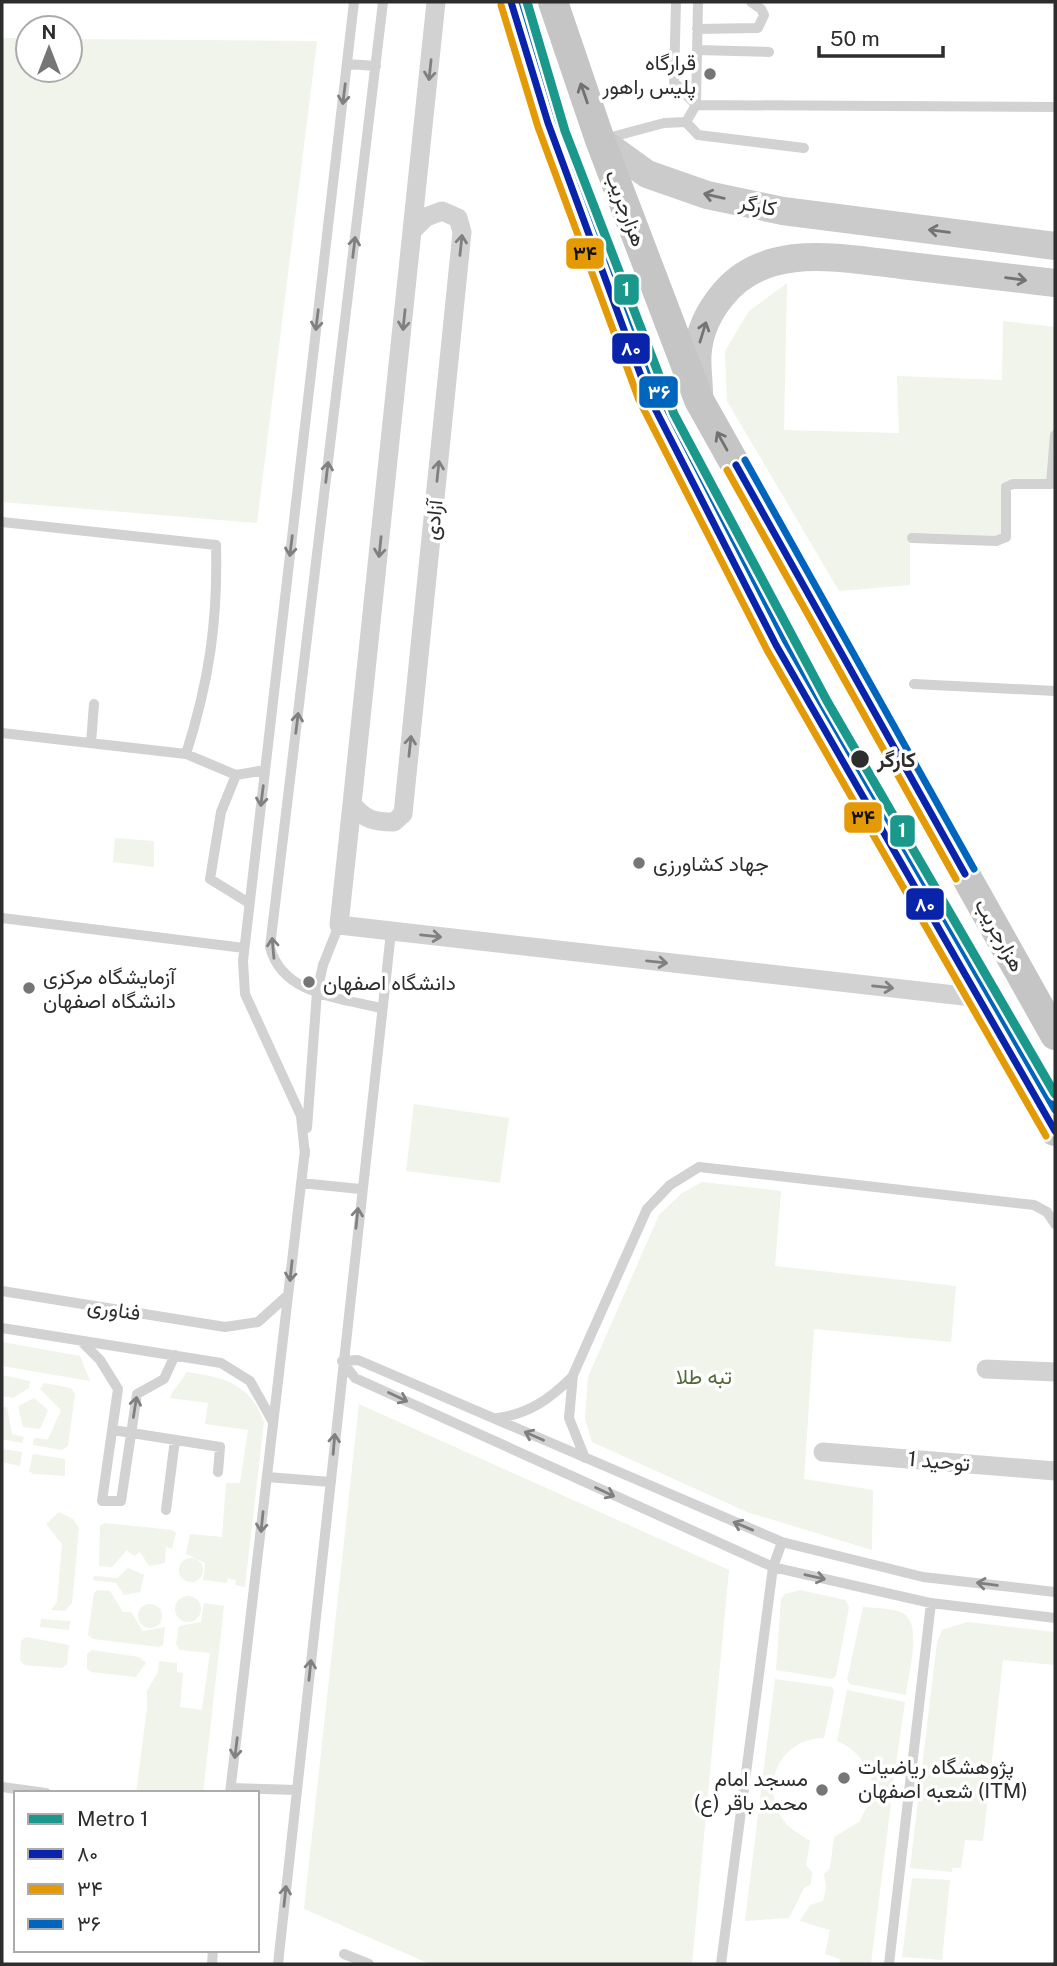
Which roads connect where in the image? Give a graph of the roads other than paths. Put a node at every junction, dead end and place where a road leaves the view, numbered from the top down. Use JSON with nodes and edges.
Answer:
{"nodes":[{"id":1,"x":354,"y":2,"type":"edge"},
{"id":2,"x":383,"y":2,"type":"edge"},
{"id":3,"x":436,"y":2,"type":"edge"},
{"id":4,"x":511,"y":2,"type":"edge"},
{"id":5,"x":553,"y":2,"type":"edge"},
{"id":6,"x":676,"y":2,"type":"edge"},
{"id":7,"x":698,"y":2,"type":"edge"},
{"id":8,"x":751,"y":2,"type":"edge"},
{"id":9,"x":697,"y":29,"type":"junction"},
{"id":10,"x":697,"y":51,"type":"junction"},
{"id":11,"x":769,"y":52,"type":"dead end"},
{"id":12,"x":347,"y":64,"type":"junction"},
{"id":13,"x":376,"y":66,"type":"junction"},
{"id":14,"x":696,"y":105,"type":"junction"},
{"id":15,"x":1055,"y":107,"type":"edge"},
{"id":16,"x":686,"y":122,"type":"junction"},
{"id":17,"x":600,"y":140,"type":"junction"},
{"id":18,"x":804,"y":148,"type":"dead end"},
{"id":19,"x":414,"y":229,"type":"junction"},
{"id":20,"x":984,"y":237,"type":"junction"},
{"id":21,"x":1055,"y":246,"type":"edge"},
{"id":22,"x":977,"y":274,"type":"junction"},
{"id":23,"x":1055,"y":283,"type":"edge"},
{"id":24,"x":699,"y":400,"type":"junction"},
{"id":25,"x":1055,"y":435,"type":"edge"},
{"id":26,"x":2,"y":522,"type":"edge"},
{"id":27,"x":912,"y":538,"type":"dead end"},
{"id":28,"x":914,"y":684,"type":"dead end"},
{"id":29,"x":1051,"y":690,"type":"edge"},
{"id":30,"x":1055,"y":697,"type":"edge"},
{"id":31,"x":94,"y":705,"type":"dead end"},
{"id":32,"x":2,"y":733,"type":"edge"},
{"id":33,"x":91,"y":743,"type":"junction"},
{"id":34,"x":186,"y":754,"type":"junction"},
{"id":35,"x":265,"y":770,"type":"junction"},
{"id":36,"x":236,"y":775,"type":"junction"},
{"id":37,"x":352,"y":804,"type":"junction"},
{"id":38,"x":249,"y":903,"type":"junction"},
{"id":39,"x":2,"y":918,"type":"edge"},
{"id":40,"x":339,"y":925,"type":"junction"},
{"id":41,"x":391,"y":932,"type":"junction"},
{"id":42,"x":244,"y":948,"type":"junction"},
{"id":43,"x":317,"y":992,"type":"junction"},
{"id":44,"x":981,"y":998,"type":"junction"},
{"id":45,"x":381,"y":1008,"type":"junction"},
{"id":46,"x":1055,"y":1035,"type":"edge"},
{"id":47,"x":1055,"y":1131,"type":"edge"},
{"id":48,"x":304,"y":1155,"type":"junction"},
{"id":49,"x":301,"y":1184,"type":"junction"},
{"id":50,"x":360,"y":1189,"type":"junction"},
{"id":51,"x":1055,"y":1224,"type":"edge"},
{"id":52,"x":2,"y":1291,"type":"edge"},
{"id":53,"x":288,"y":1295,"type":"junction"},
{"id":54,"x":2,"y":1328,"type":"edge"},
{"id":55,"x":81,"y":1340,"type":"junction"},
{"id":56,"x":175,"y":1355,"type":"junction"},
{"id":57,"x":342,"y":1361,"type":"junction"},
{"id":58,"x":986,"y":1369,"type":"dead end"},
{"id":59,"x":1055,"y":1372,"type":"edge"},
{"id":60,"x":573,"y":1375,"type":"junction"},
{"id":61,"x":495,"y":1419,"type":"junction"},
{"id":62,"x":274,"y":1423,"type":"junction"},
{"id":63,"x":113,"y":1430,"type":"junction"},
{"id":64,"x":131,"y":1434,"type":"junction"},
{"id":65,"x":175,"y":1440,"type":"junction"},
{"id":66,"x":823,"y":1451,"type":"dead end"},
{"id":67,"x":585,"y":1458,"type":"junction"},
{"id":68,"x":108,"y":1462,"type":"junction"},
{"id":69,"x":126,"y":1466,"type":"junction"},
{"id":70,"x":1055,"y":1471,"type":"edge"},
{"id":71,"x":218,"y":1472,"type":"dead end"},
{"id":72,"x":267,"y":1477,"type":"junction"},
{"id":73,"x":331,"y":1482,"type":"junction"},
{"id":74,"x":166,"y":1510,"type":"dead end"},
{"id":75,"x":782,"y":1542,"type":"junction"},
{"id":76,"x":773,"y":1567,"type":"junction"},
{"id":77,"x":1055,"y":1592,"type":"edge"},
{"id":78,"x":931,"y":1603,"type":"junction"},
{"id":79,"x":1055,"y":1618,"type":"edge"},
{"id":80,"x":2,"y":1787,"type":"edge"},
{"id":81,"x":297,"y":1790,"type":"junction"},
{"id":82,"x":31,"y":1791,"type":"edge"},
{"id":83,"x":231,"y":1791,"type":"edge"},
{"id":84,"x":344,"y":1954,"type":"dead end"},
{"id":85,"x":278,"y":1964,"type":"edge"},
{"id":86,"x":369,"y":1964,"type":"edge"},
{"id":87,"x":721,"y":1964,"type":"edge"},
{"id":88,"x":889,"y":1964,"type":"edge"}],
"edges":[{"from":1,"to":12,"type":"lane"},
{"from":2,"to":13,"type":"lane"},
{"from":3,"to":19,"type":"street","one_way":true},
{"from":4,"to":44,"type":"main road"},
{"from":17,"to":5,"type":"main road","name":"هزارجریب","one_way":true},
{"from":6,"to":14,"type":"lane"},
{"from":7,"to":9,"type":"lane"},
{"from":8,"to":9,"type":"lane"},
{"from":9,"to":10,"type":"lane"},
{"from":10,"to":11,"type":"lane"},
{"from":10,"to":14,"type":"lane"},
{"from":12,"to":13,"type":"lane"},
{"from":12,"to":35,"type":"lane","one_way":true},
{"from":43,"to":13,"type":"lane","one_way":true},
{"from":14,"to":15,"type":"lane"},
{"from":14,"to":16,"type":"lane"},
{"from":16,"to":17,"type":"lane"},
{"from":16,"to":18,"type":"lane"},
{"from":20,"to":17,"type":"main road","name":"کارگر","one_way":true},
{"from":17,"to":24,"type":"main road","name":"هزارجریب"},
{"from":19,"to":37,"type":"street","one_way":true},
{"from":37,"to":19,"type":"street","name":"آزادی","one_way":true},
{"from":20,"to":21,"type":"main road","name":"کارگر"},
{"from":20,"to":22,"type":"main road"},
{"from":22,"to":23,"type":"main road","one_way":true},
{"from":24,"to":22,"type":"main road","one_way":true},
{"from":46,"to":24,"type":"main road","name":"هزارجریب","one_way":true},
{"from":25,"to":27,"type":"lane"},
{"from":26,"to":34,"type":"lane"},
{"from":28,"to":29,"type":"lane"},
{"from":29,"to":30,"type":"lane"},
{"from":31,"to":33,"type":"lane"},
{"from":32,"to":33,"type":"lane"},
{"from":33,"to":34,"type":"lane"},
{"from":34,"to":36,"type":"lane"},
{"from":35,"to":36,"type":"lane"},
{"from":35,"to":38,"type":"lane","one_way":true},
{"from":36,"to":38,"type":"lane"},
{"from":37,"to":40,"type":"street"},
{"from":38,"to":42,"type":"lane"},
{"from":39,"to":42,"type":"lane"},
{"from":40,"to":41,"type":"street"},
{"from":40,"to":43,"type":"lane"},
{"from":41,"to":44,"type":"street","one_way":true},
{"from":41,"to":45,"type":"lane"},
{"from":42,"to":48,"type":"lane"},
{"from":43,"to":45,"type":"lane"},
{"from":43,"to":48,"type":"lane"},
{"from":44,"to":47,"type":"main road"},
{"from":45,"to":50,"type":"lane"},
{"from":48,"to":49,"type":"lane"},
{"from":49,"to":50,"type":"lane"},
{"from":49,"to":53,"type":"lane","one_way":true},
{"from":57,"to":50,"type":"lane","one_way":true},
{"from":51,"to":60,"type":"lane"},
{"from":52,"to":53,"type":"lane","name":"فناوری"},
{"from":53,"to":62,"type":"lane"},
{"from":54,"to":55,"type":"lane","name":"فناوری"},
{"from":55,"to":56,"type":"lane","name":"فناوری"},
{"from":55,"to":63,"type":"lane"},
{"from":56,"to":62,"type":"lane","name":"فناوری"},
{"from":64,"to":56,"type":"lane","one_way":true},
{"from":57,"to":61,"type":"lane"},
{"from":73,"to":57,"type":"lane","one_way":true},
{"from":57,"to":76,"type":"lane","one_way":true},
{"from":58,"to":59,"type":"street"},
{"from":60,"to":61,"type":"lane"},
{"from":60,"to":67,"type":"lane"},
{"from":67,"to":61,"type":"lane","one_way":true},
{"from":62,"to":72,"type":"lane"},
{"from":63,"to":64,"type":"lane"},
{"from":63,"to":68,"type":"lane"},
{"from":64,"to":65,"type":"lane"},
{"from":64,"to":69,"type":"lane"},
{"from":65,"to":71,"type":"lane"},
{"from":65,"to":74,"type":"lane"},
{"from":66,"to":70,"type":"street","name":"توحید 1"},
{"from":75,"to":67,"type":"lane","one_way":true},
{"from":68,"to":69,"type":"lane"},
{"from":68,"to":69,"type":"lane"},
{"from":72,"to":73,"type":"lane"},
{"from":72,"to":83,"type":"lane","one_way":true},
{"from":81,"to":73,"type":"lane","one_way":true},
{"from":75,"to":76,"type":"lane"},
{"from":77,"to":75,"type":"lane","one_way":true},
{"from":76,"to":78,"type":"lane","one_way":true},
{"from":76,"to":87,"type":"lane"},
{"from":78,"to":79,"type":"lane"},
{"from":78,"to":88,"type":"lane"},
{"from":80,"to":82,"type":"lane"},
{"from":81,"to":83,"type":"lane"},
{"from":85,"to":81,"type":"lane","one_way":true},
{"from":84,"to":86,"type":"lane"}]}
